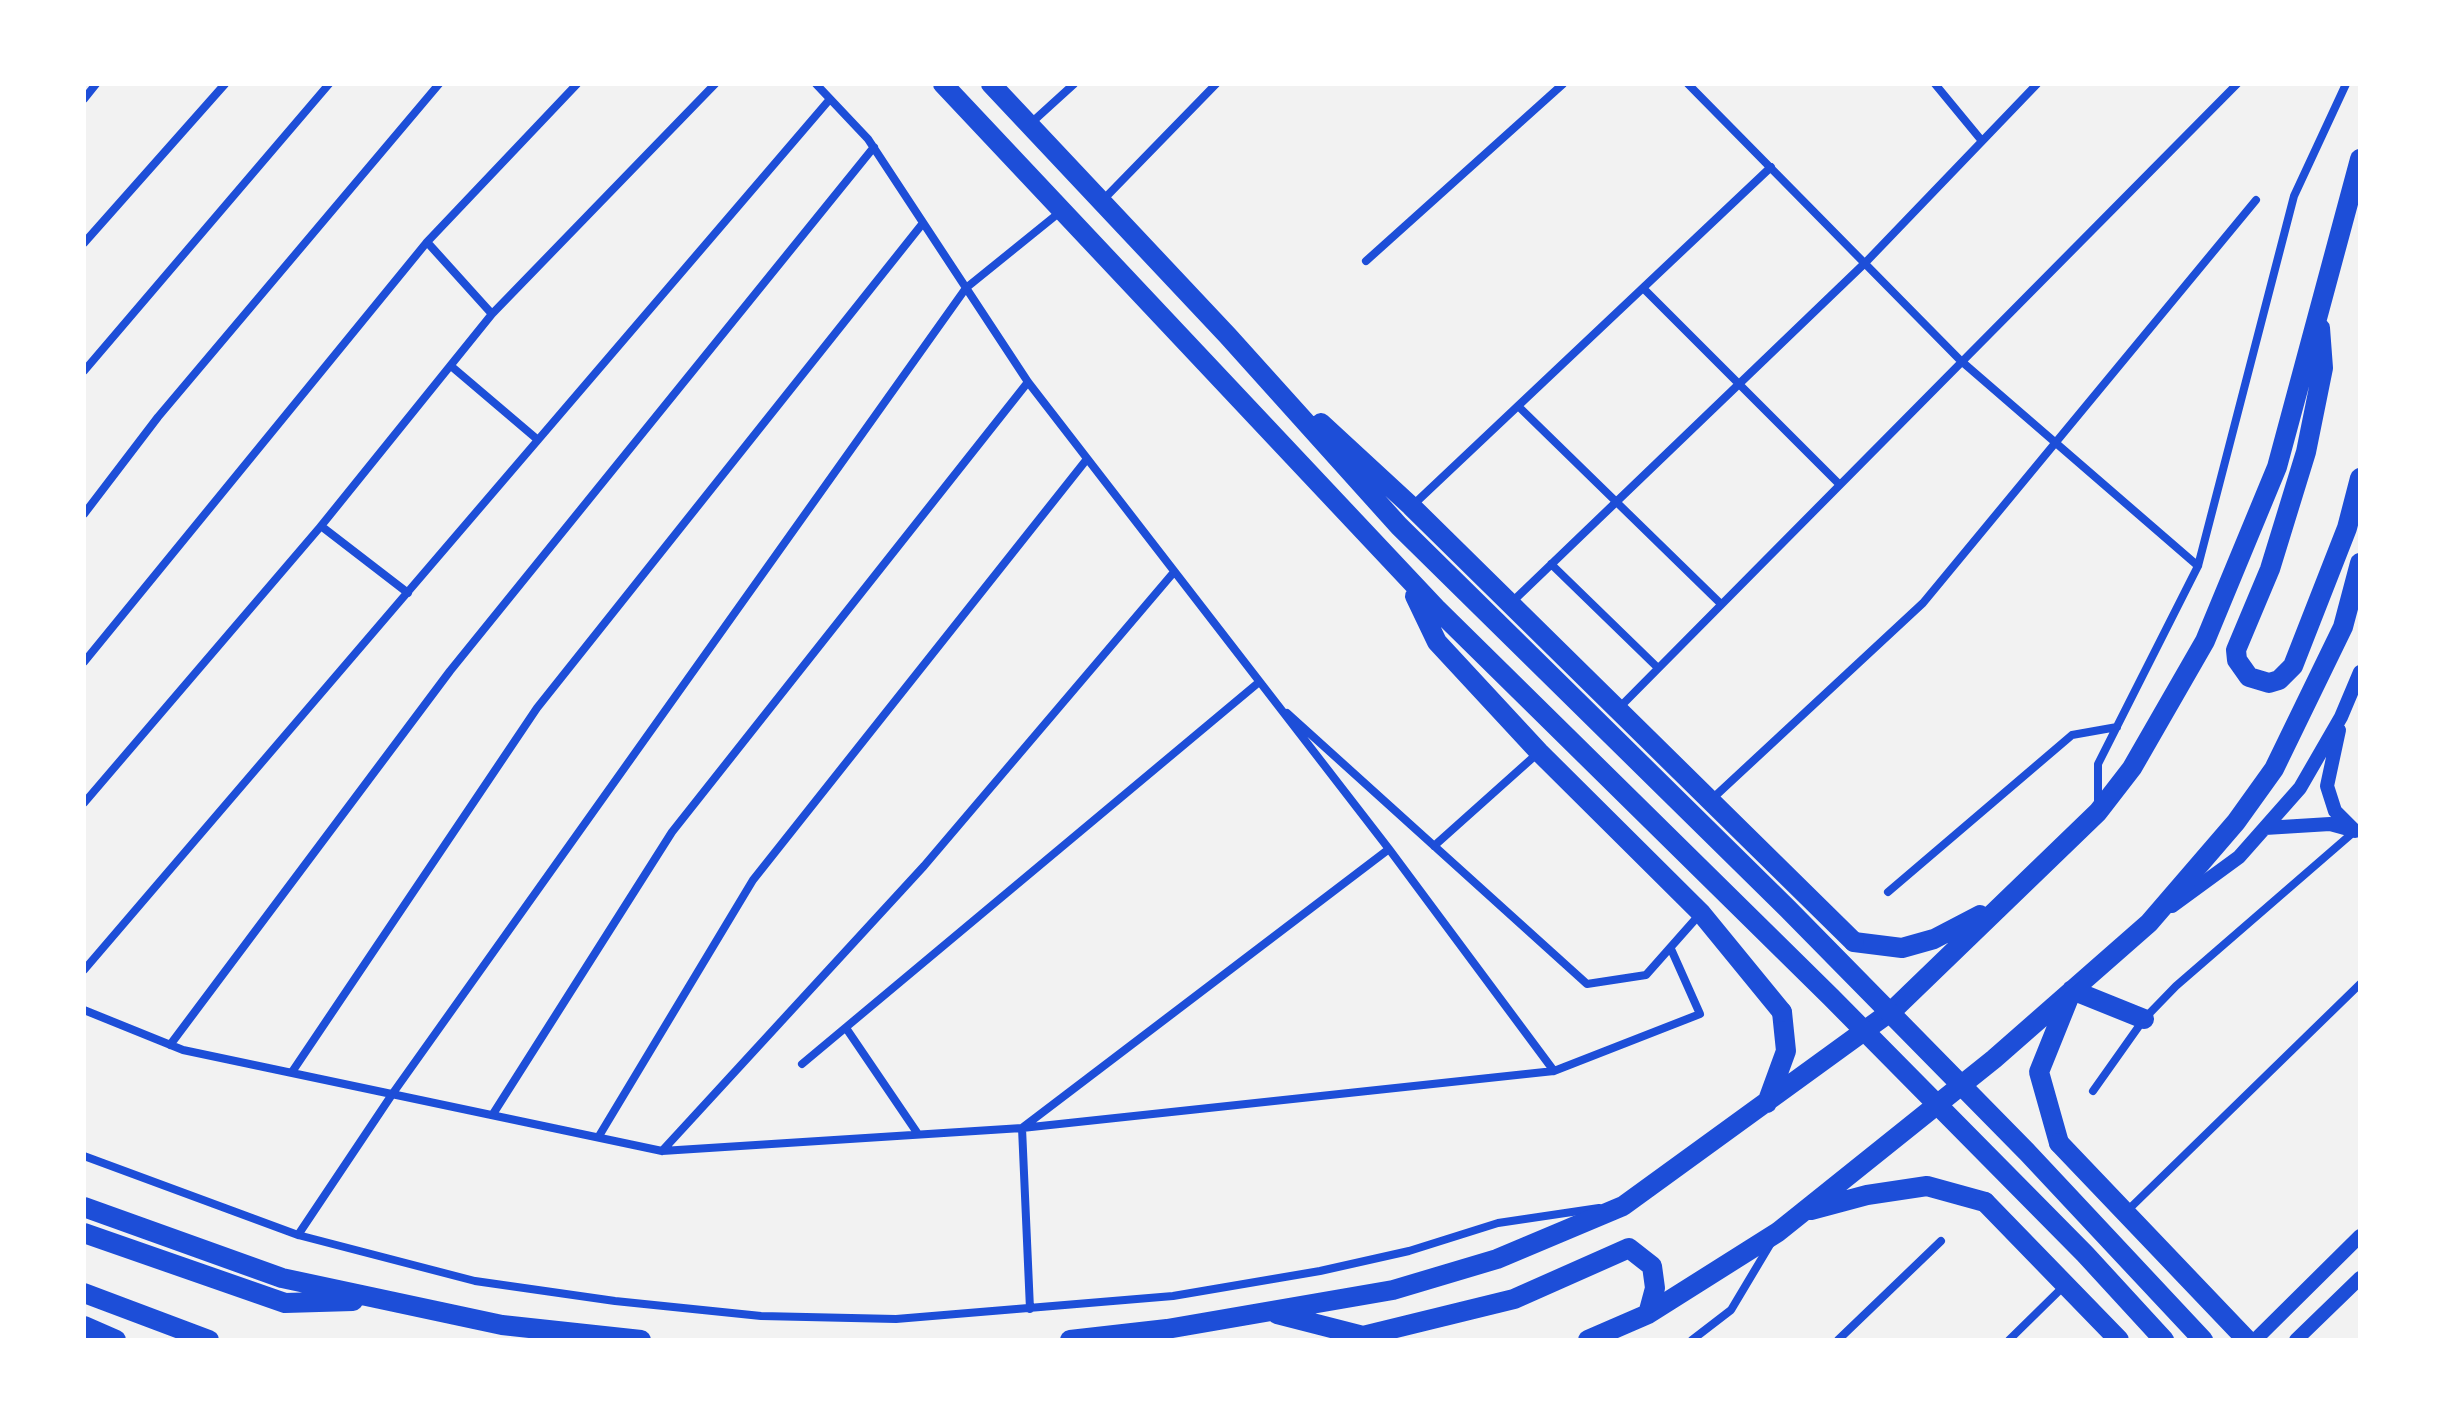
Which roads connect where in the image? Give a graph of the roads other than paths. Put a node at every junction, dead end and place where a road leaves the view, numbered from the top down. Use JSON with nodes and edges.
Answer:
{"nodes":[{"id":1,"x":96,"y":84,"type":"edge"},
{"id":2,"x":225,"y":84,"type":"edge"},
{"id":3,"x":329,"y":84,"type":"edge"},
{"id":4,"x":439,"y":84,"type":"edge"},
{"id":5,"x":577,"y":84,"type":"edge"},
{"id":6,"x":715,"y":84,"type":"edge"},
{"id":7,"x":816,"y":84,"type":"edge"},
{"id":8,"x":943,"y":84,"type":"edge"},
{"id":9,"x":991,"y":84,"type":"edge"},
{"id":10,"x":1074,"y":84,"type":"edge"},
{"id":11,"x":1216,"y":84,"type":"edge"},
{"id":12,"x":1563,"y":84,"type":"edge"},
{"id":13,"x":1688,"y":84,"type":"edge"},
{"id":14,"x":1935,"y":84,"type":"edge"},
{"id":15,"x":2037,"y":84,"type":"edge"},
{"id":16,"x":2237,"y":84,"type":"edge"},
{"id":17,"x":2346,"y":84,"type":"edge"},
{"id":18,"x":84,"y":99,"type":"edge"},
{"id":19,"x":830,"y":99,"type":"junction"},
{"id":20,"x":1029,"y":125,"type":"junction"},
{"id":21,"x":1982,"y":141,"type":"junction"},
{"id":22,"x":874,"y":147,"type":"junction"},
{"id":23,"x":2360,"y":159,"type":"edge"},
{"id":24,"x":1771,"y":167,"type":"junction"},
{"id":25,"x":2256,"y":200,"type":"dead end"},
{"id":26,"x":1102,"y":202,"type":"junction"},
{"id":27,"x":1061,"y":210,"type":"junction"},
{"id":28,"x":923,"y":223,"type":"junction"},
{"id":29,"x":427,"y":242,"type":"junction"},
{"id":30,"x":84,"y":243,"type":"edge"},
{"id":31,"x":1366,"y":261,"type":"dead end"},
{"id":32,"x":1866,"y":262,"type":"junction"},
{"id":33,"x":966,"y":288,"type":"junction"},
{"id":34,"x":1643,"y":288,"type":"junction"},
{"id":35,"x":2319,"y":312,"type":"junction"},
{"id":36,"x":492,"y":314,"type":"junction"},
{"id":37,"x":1228,"y":336,"type":"junction"},
{"id":38,"x":1960,"y":360,"type":"junction"},
{"id":39,"x":451,"y":366,"type":"junction"},
{"id":40,"x":84,"y":371,"type":"edge"},
{"id":41,"x":1028,"y":382,"type":"junction"},
{"id":42,"x":1740,"y":383,"type":"junction"},
{"id":43,"x":1518,"y":406,"type":"junction"},
{"id":44,"x":538,"y":440,"type":"junction"},
{"id":45,"x":2056,"y":444,"type":"junction"},
{"id":46,"x":1087,"y":459,"type":"junction"},
{"id":47,"x":2360,"y":478,"type":"edge"},
{"id":48,"x":1839,"y":484,"type":"junction"},
{"id":49,"x":1615,"y":503,"type":"junction"},
{"id":50,"x":1411,"y":506,"type":"junction"},
{"id":51,"x":84,"y":514,"type":"edge"},
{"id":52,"x":321,"y":526,"type":"junction"},
{"id":53,"x":2360,"y":563,"type":"edge"},
{"id":54,"x":1551,"y":564,"type":"junction"},
{"id":55,"x":2198,"y":566,"type":"junction"},
{"id":56,"x":1174,"y":572,"type":"junction"},
{"id":57,"x":1407,"y":578,"type":"junction"},
{"id":58,"x":408,"y":593,"type":"junction"},
{"id":59,"x":1510,"y":604,"type":"junction"},
{"id":60,"x":1721,"y":604,"type":"junction"},
{"id":61,"x":84,"y":662,"type":"edge"},
{"id":62,"x":1658,"y":668,"type":"junction"},
{"id":63,"x":2360,"y":672,"type":"edge"},
{"id":64,"x":1258,"y":683,"type":"junction"},
{"id":65,"x":1269,"y":696,"type":"junction"},
{"id":66,"x":1618,"y":709,"type":"junction"},
{"id":67,"x":2341,"y":717,"type":"junction"},
{"id":68,"x":2117,"y":727,"type":"junction"},
{"id":69,"x":1539,"y":752,"type":"junction"},
{"id":70,"x":1712,"y":799,"type":"junction"},
{"id":71,"x":84,"y":803,"type":"edge"},
{"id":72,"x":2098,"y":812,"type":"junction"},
{"id":73,"x":2265,"y":828,"type":"junction"},
{"id":74,"x":2358,"y":831,"type":"edge"},
{"id":75,"x":1434,"y":846,"type":"junction"},
{"id":76,"x":1389,"y":849,"type":"junction"},
{"id":77,"x":1888,"y":892,"type":"dead end"},
{"id":78,"x":2001,"y":903,"type":"junction"},
{"id":79,"x":1701,"y":913,"type":"junction"},
{"id":80,"x":2149,"y":923,"type":"junction"},
{"id":81,"x":1671,"y":949,"type":"junction"},
{"id":82,"x":84,"y":970,"type":"edge"},
{"id":83,"x":2360,"y":984,"type":"edge"},
{"id":84,"x":2072,"y":990,"type":"junction"},
{"id":85,"x":84,"y":1010,"type":"edge"},
{"id":86,"x":2144,"y":1019,"type":"junction"},
{"id":87,"x":846,"y":1028,"type":"junction"},
{"id":88,"x":170,"y":1045,"type":"junction"},
{"id":89,"x":802,"y":1064,"type":"dead end"},
{"id":90,"x":1554,"y":1071,"type":"junction"},
{"id":91,"x":292,"y":1072,"type":"junction"},
{"id":92,"x":2093,"y":1091,"type":"dead end"},
{"id":93,"x":393,"y":1093,"type":"junction"},
{"id":94,"x":1767,"y":1103,"type":"junction"},
{"id":95,"x":493,"y":1114,"type":"junction"},
{"id":96,"x":1022,"y":1128,"type":"junction"},
{"id":97,"x":918,"y":1134,"type":"junction"},
{"id":98,"x":599,"y":1136,"type":"junction"},
{"id":99,"x":662,"y":1151,"type":"junction"},
{"id":100,"x":84,"y":1156,"type":"edge"},
{"id":101,"x":1623,"y":1206,"type":"junction"},
{"id":102,"x":84,"y":1207,"type":"edge"},
{"id":103,"x":2127,"y":1211,"type":"junction"},
{"id":104,"x":1804,"y":1212,"type":"junction"},
{"id":105,"x":1778,"y":1232,"type":"junction"},
{"id":106,"x":84,"y":1233,"type":"edge"},
{"id":107,"x":298,"y":1235,"type":"junction"},
{"id":108,"x":2360,"y":1236,"type":"edge"},
{"id":109,"x":1941,"y":1241,"type":"dead end"},
{"id":110,"x":2360,"y":1278,"type":"edge"},
{"id":111,"x":2065,"y":1285,"type":"junction"},
{"id":112,"x":84,"y":1293,"type":"edge"},
{"id":113,"x":385,"y":1300,"type":"junction"},
{"id":114,"x":1030,"y":1309,"type":"junction"},
{"id":115,"x":1267,"y":1312,"type":"junction"},
{"id":116,"x":1648,"y":1314,"type":"junction"},
{"id":117,"x":84,"y":1326,"type":"edge"},
{"id":118,"x":116,"y":1340,"type":"edge"},
{"id":119,"x":209,"y":1340,"type":"edge"},
{"id":120,"x":641,"y":1340,"type":"edge"},
{"id":121,"x":1070,"y":1340,"type":"edge"},
{"id":122,"x":1588,"y":1340,"type":"edge"},
{"id":123,"x":1692,"y":1340,"type":"edge"},
{"id":124,"x":1838,"y":1340,"type":"edge"},
{"id":125,"x":2009,"y":1340,"type":"edge"},
{"id":126,"x":2119,"y":1340,"type":"edge"},
{"id":127,"x":2164,"y":1340,"type":"edge"},
{"id":128,"x":2203,"y":1340,"type":"edge"},
{"id":129,"x":2247,"y":1340,"type":"edge"},
{"id":130,"x":2255,"y":1340,"type":"edge"},
{"id":131,"x":2296,"y":1340,"type":"edge"}],
"edges":[{"from":1,"to":18,"type":"street"},
{"from":2,"to":30,"type":"street"},
{"from":3,"to":40,"type":"street"},
{"from":4,"to":51,"type":"street"},
{"from":5,"to":29,"type":"street"},
{"from":6,"to":36,"type":"street"},
{"from":7,"to":19,"type":"street"},
{"from":8,"to":27,"type":"main road"},
{"from":9,"to":20,"type":"main road"},
{"from":10,"to":20,"type":"street"},
{"from":11,"to":26,"type":"street"},
{"from":12,"to":31,"type":"street"},
{"from":13,"to":24,"type":"street"},
{"from":14,"to":21,"type":"street"},
{"from":15,"to":21,"type":"street"},
{"from":16,"to":38,"type":"street"},
{"from":17,"to":55,"type":"street"},
{"from":19,"to":22,"type":"street"},
{"from":19,"to":44,"type":"street"},
{"from":20,"to":26,"type":"main road"},
{"from":21,"to":32,"type":"street"},
{"from":22,"to":28,"type":"street"},
{"from":22,"to":88,"type":"street"},
{"from":23,"to":35,"type":"main road"},
{"from":24,"to":32,"type":"street"},
{"from":24,"to":34,"type":"street"},
{"from":25,"to":45,"type":"street"},
{"from":26,"to":37,"type":"main road"},
{"from":27,"to":33,"type":"street"},
{"from":27,"to":57,"type":"main road"},
{"from":28,"to":33,"type":"street"},
{"from":28,"to":91,"type":"street"},
{"from":29,"to":36,"type":"street"},
{"from":29,"to":61,"type":"street"},
{"from":32,"to":38,"type":"street"},
{"from":32,"to":42,"type":"street"},
{"from":33,"to":41,"type":"street"},
{"from":33,"to":93,"type":"street"},
{"from":34,"to":42,"type":"street"},
{"from":34,"to":43,"type":"street"},
{"from":35,"to":47,"type":"main road"},
{"from":35,"to":72,"type":"main road"},
{"from":36,"to":39,"type":"street"},
{"from":37,"to":50,"type":"main road"},
{"from":37,"to":128,"type":"main road"},
{"from":38,"to":45,"type":"street"},
{"from":38,"to":48,"type":"street"},
{"from":39,"to":44,"type":"street"},
{"from":39,"to":52,"type":"street"},
{"from":41,"to":46,"type":"street"},
{"from":41,"to":95,"type":"street"},
{"from":42,"to":48,"type":"street"},
{"from":42,"to":49,"type":"street"},
{"from":43,"to":49,"type":"street"},
{"from":43,"to":50,"type":"street"},
{"from":44,"to":58,"type":"street"},
{"from":45,"to":55,"type":"street"},
{"from":45,"to":70,"type":"street"},
{"from":46,"to":56,"type":"street"},
{"from":46,"to":98,"type":"street"},
{"from":48,"to":60,"type":"street"},
{"from":49,"to":54,"type":"street"},
{"from":49,"to":60,"type":"street"},
{"from":50,"to":59,"type":"main road"},
{"from":52,"to":58,"type":"street"},
{"from":52,"to":71,"type":"street"},
{"from":53,"to":80,"type":"main road"},
{"from":54,"to":59,"type":"street"},
{"from":54,"to":62,"type":"street"},
{"from":55,"to":68,"type":"street"},
{"from":56,"to":64,"type":"street"},
{"from":56,"to":99,"type":"street"},
{"from":57,"to":69,"type":"main road"},
{"from":57,"to":127,"type":"main road"},
{"from":58,"to":82,"type":"street"},
{"from":59,"to":66,"type":"main road"},
{"from":60,"to":62,"type":"street"},
{"from":62,"to":66,"type":"street"},
{"from":63,"to":67,"type":"street"},
{"from":64,"to":65,"type":"street"},
{"from":64,"to":87,"type":"street"},
{"from":65,"to":75,"type":"street"},
{"from":65,"to":76,"type":"street"},
{"from":66,"to":70,"type":"main road"},
{"from":67,"to":73,"type":"street"},
{"from":67,"to":74,"type":"street"},
{"from":68,"to":72,"type":"street"},
{"from":68,"to":77,"type":"street"},
{"from":69,"to":75,"type":"street"},
{"from":69,"to":79,"type":"main road"},
{"from":70,"to":78,"type":"main road"},
{"from":72,"to":78,"type":"main road"},
{"from":73,"to":74,"type":"street"},
{"from":73,"to":80,"type":"street"},
{"from":74,"to":86,"type":"street"},
{"from":75,"to":81,"type":"street"},
{"from":76,"to":90,"type":"street"},
{"from":76,"to":96,"type":"street"},
{"from":78,"to":94,"type":"main road"},
{"from":79,"to":81,"type":"street"},
{"from":79,"to":94,"type":"main road"},
{"from":80,"to":84,"type":"main road"},
{"from":81,"to":90,"type":"street"},
{"from":83,"to":103,"type":"street"},
{"from":84,"to":86,"type":"main road"},
{"from":84,"to":103,"type":"main road"},
{"from":84,"to":104,"type":"main road"},
{"from":85,"to":88,"type":"street"},
{"from":86,"to":92,"type":"street"},
{"from":87,"to":89,"type":"street"},
{"from":87,"to":97,"type":"street"},
{"from":88,"to":91,"type":"street"},
{"from":90,"to":96,"type":"street"},
{"from":91,"to":93,"type":"street"},
{"from":93,"to":95,"type":"street"},
{"from":93,"to":107,"type":"street"},
{"from":94,"to":101,"type":"main road"},
{"from":95,"to":98,"type":"street"},
{"from":96,"to":97,"type":"street"},
{"from":96,"to":114,"type":"street"},
{"from":97,"to":99,"type":"street"},
{"from":98,"to":99,"type":"street"},
{"from":100,"to":107,"type":"street"},
{"from":101,"to":114,"type":"street"},
{"from":101,"to":115,"type":"main road"},
{"from":102,"to":113,"type":"main road"},
{"from":103,"to":129,"type":"main road"},
{"from":104,"to":105,"type":"main road"},
{"from":104,"to":111,"type":"main road"},
{"from":105,"to":116,"type":"main road"},
{"from":105,"to":123,"type":"street"},
{"from":106,"to":113,"type":"main road"},
{"from":107,"to":114,"type":"street"},
{"from":108,"to":130,"type":"street"},
{"from":109,"to":124,"type":"street"},
{"from":110,"to":131,"type":"street"},
{"from":111,"to":125,"type":"street"},
{"from":111,"to":126,"type":"main road"},
{"from":112,"to":119,"type":"main road"},
{"from":113,"to":120,"type":"main road"},
{"from":115,"to":116,"type":"main road"},
{"from":115,"to":121,"type":"main road"},
{"from":116,"to":122,"type":"main road"},
{"from":117,"to":118,"type":"main road"}]}
